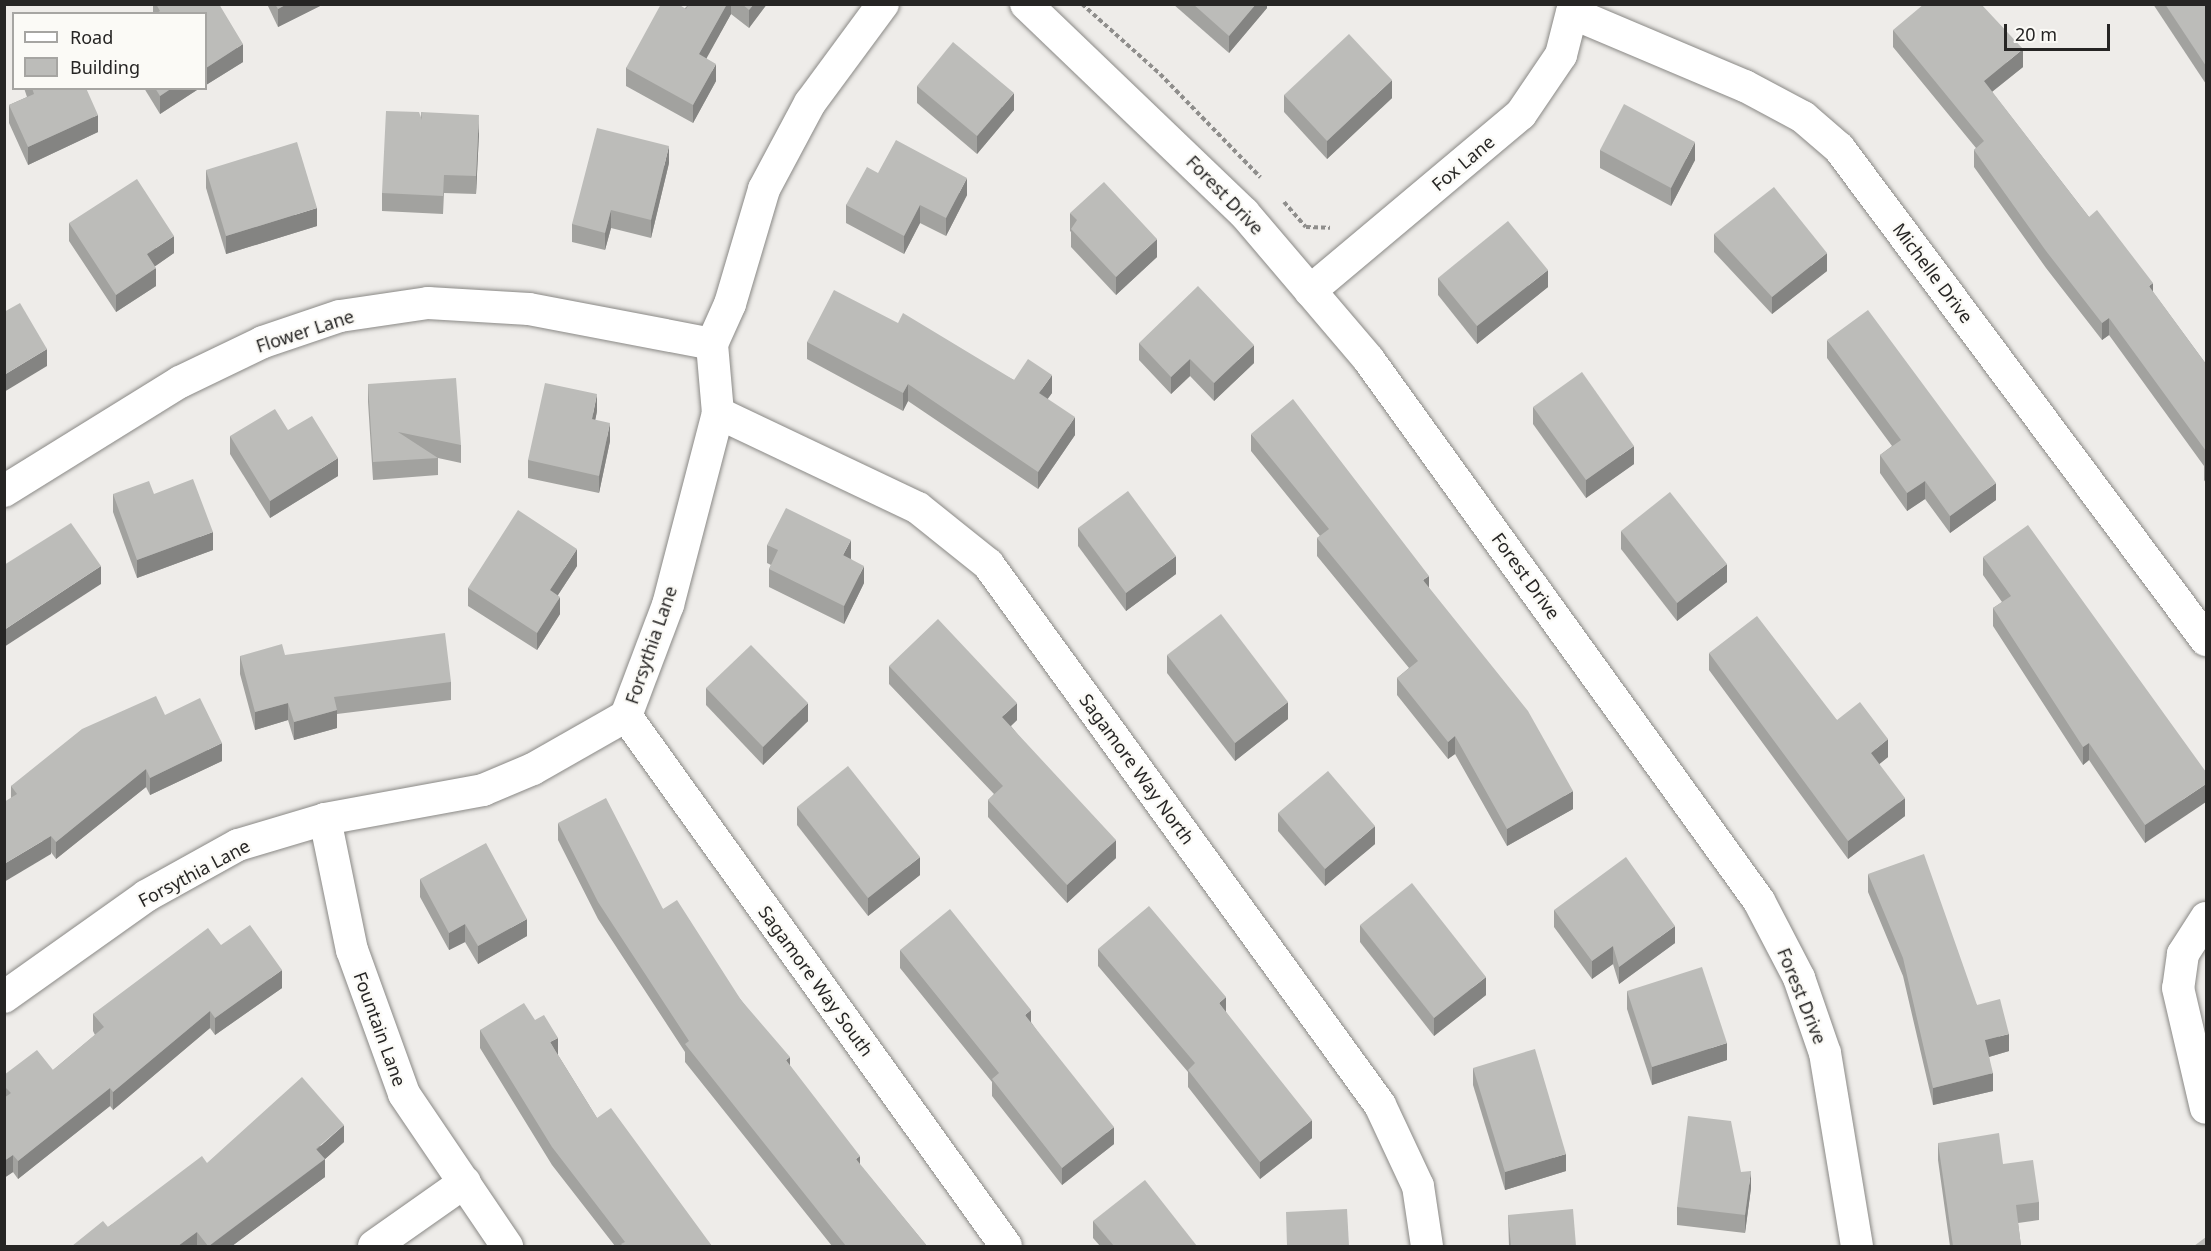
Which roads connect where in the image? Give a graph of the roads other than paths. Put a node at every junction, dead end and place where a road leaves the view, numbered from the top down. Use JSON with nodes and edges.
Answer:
{"nodes":[{"id":1,"x":883,"y":4,"type":"edge"},
{"id":2,"x":1026,"y":4,"type":"edge"},
{"id":3,"x":1573,"y":9,"type":"edge"},
{"id":4,"x":1310,"y":291,"type":"junction"},
{"id":5,"x":712,"y":344,"type":"junction"},
{"id":6,"x":718,"y":413,"type":"junction"},
{"id":7,"x":4,"y":491,"type":"edge"},
{"id":8,"x":2206,"y":640,"type":"edge"},
{"id":9,"x":626,"y":716,"type":"junction"},
{"id":10,"x":325,"y":819,"type":"junction"},
{"id":11,"x":2206,"y":918,"type":"edge"},
{"id":12,"x":4,"y":998,"type":"edge"},
{"id":13,"x":2206,"y":1108,"type":"edge"},
{"id":14,"x":465,"y":1182,"type":"junction"},
{"id":15,"x":374,"y":1246,"type":"edge"},
{"id":16,"x":507,"y":1246,"type":"edge"},
{"id":17,"x":1006,"y":1246,"type":"edge"},
{"id":18,"x":1427,"y":1246,"type":"edge"},
{"id":19,"x":1857,"y":1246,"type":"edge"}],
"edges":[{"from":1,"to":5,"type":"street","name":"Forsythia Lane"},
{"from":2,"to":4,"type":"street","name":"Forest Drive"},
{"from":3,"to":4,"type":"street","name":"Fox Lane"},
{"from":3,"to":8,"type":"street","name":"Michelle Drive"},
{"from":4,"to":19,"type":"street","name":"Forest Drive"},
{"from":5,"to":6,"type":"street","name":"Forsythia Lane"},
{"from":5,"to":7,"type":"street","name":"Flower Lane"},
{"from":6,"to":9,"type":"street","name":"Forsythia Lane"},
{"from":6,"to":18,"type":"street","name":"Sagamore Way North"},
{"from":9,"to":10,"type":"street","name":"Forsythia Lane"},
{"from":9,"to":17,"type":"street","name":"Sagamore Way South"},
{"from":10,"to":12,"type":"street","name":"Forsythia Lane"},
{"from":10,"to":14,"type":"street","name":"Fountain Lane"},
{"from":11,"to":13,"type":"street"},
{"from":14,"to":15,"type":"street"},
{"from":14,"to":16,"type":"street","name":"Fountain Lane"}]}
